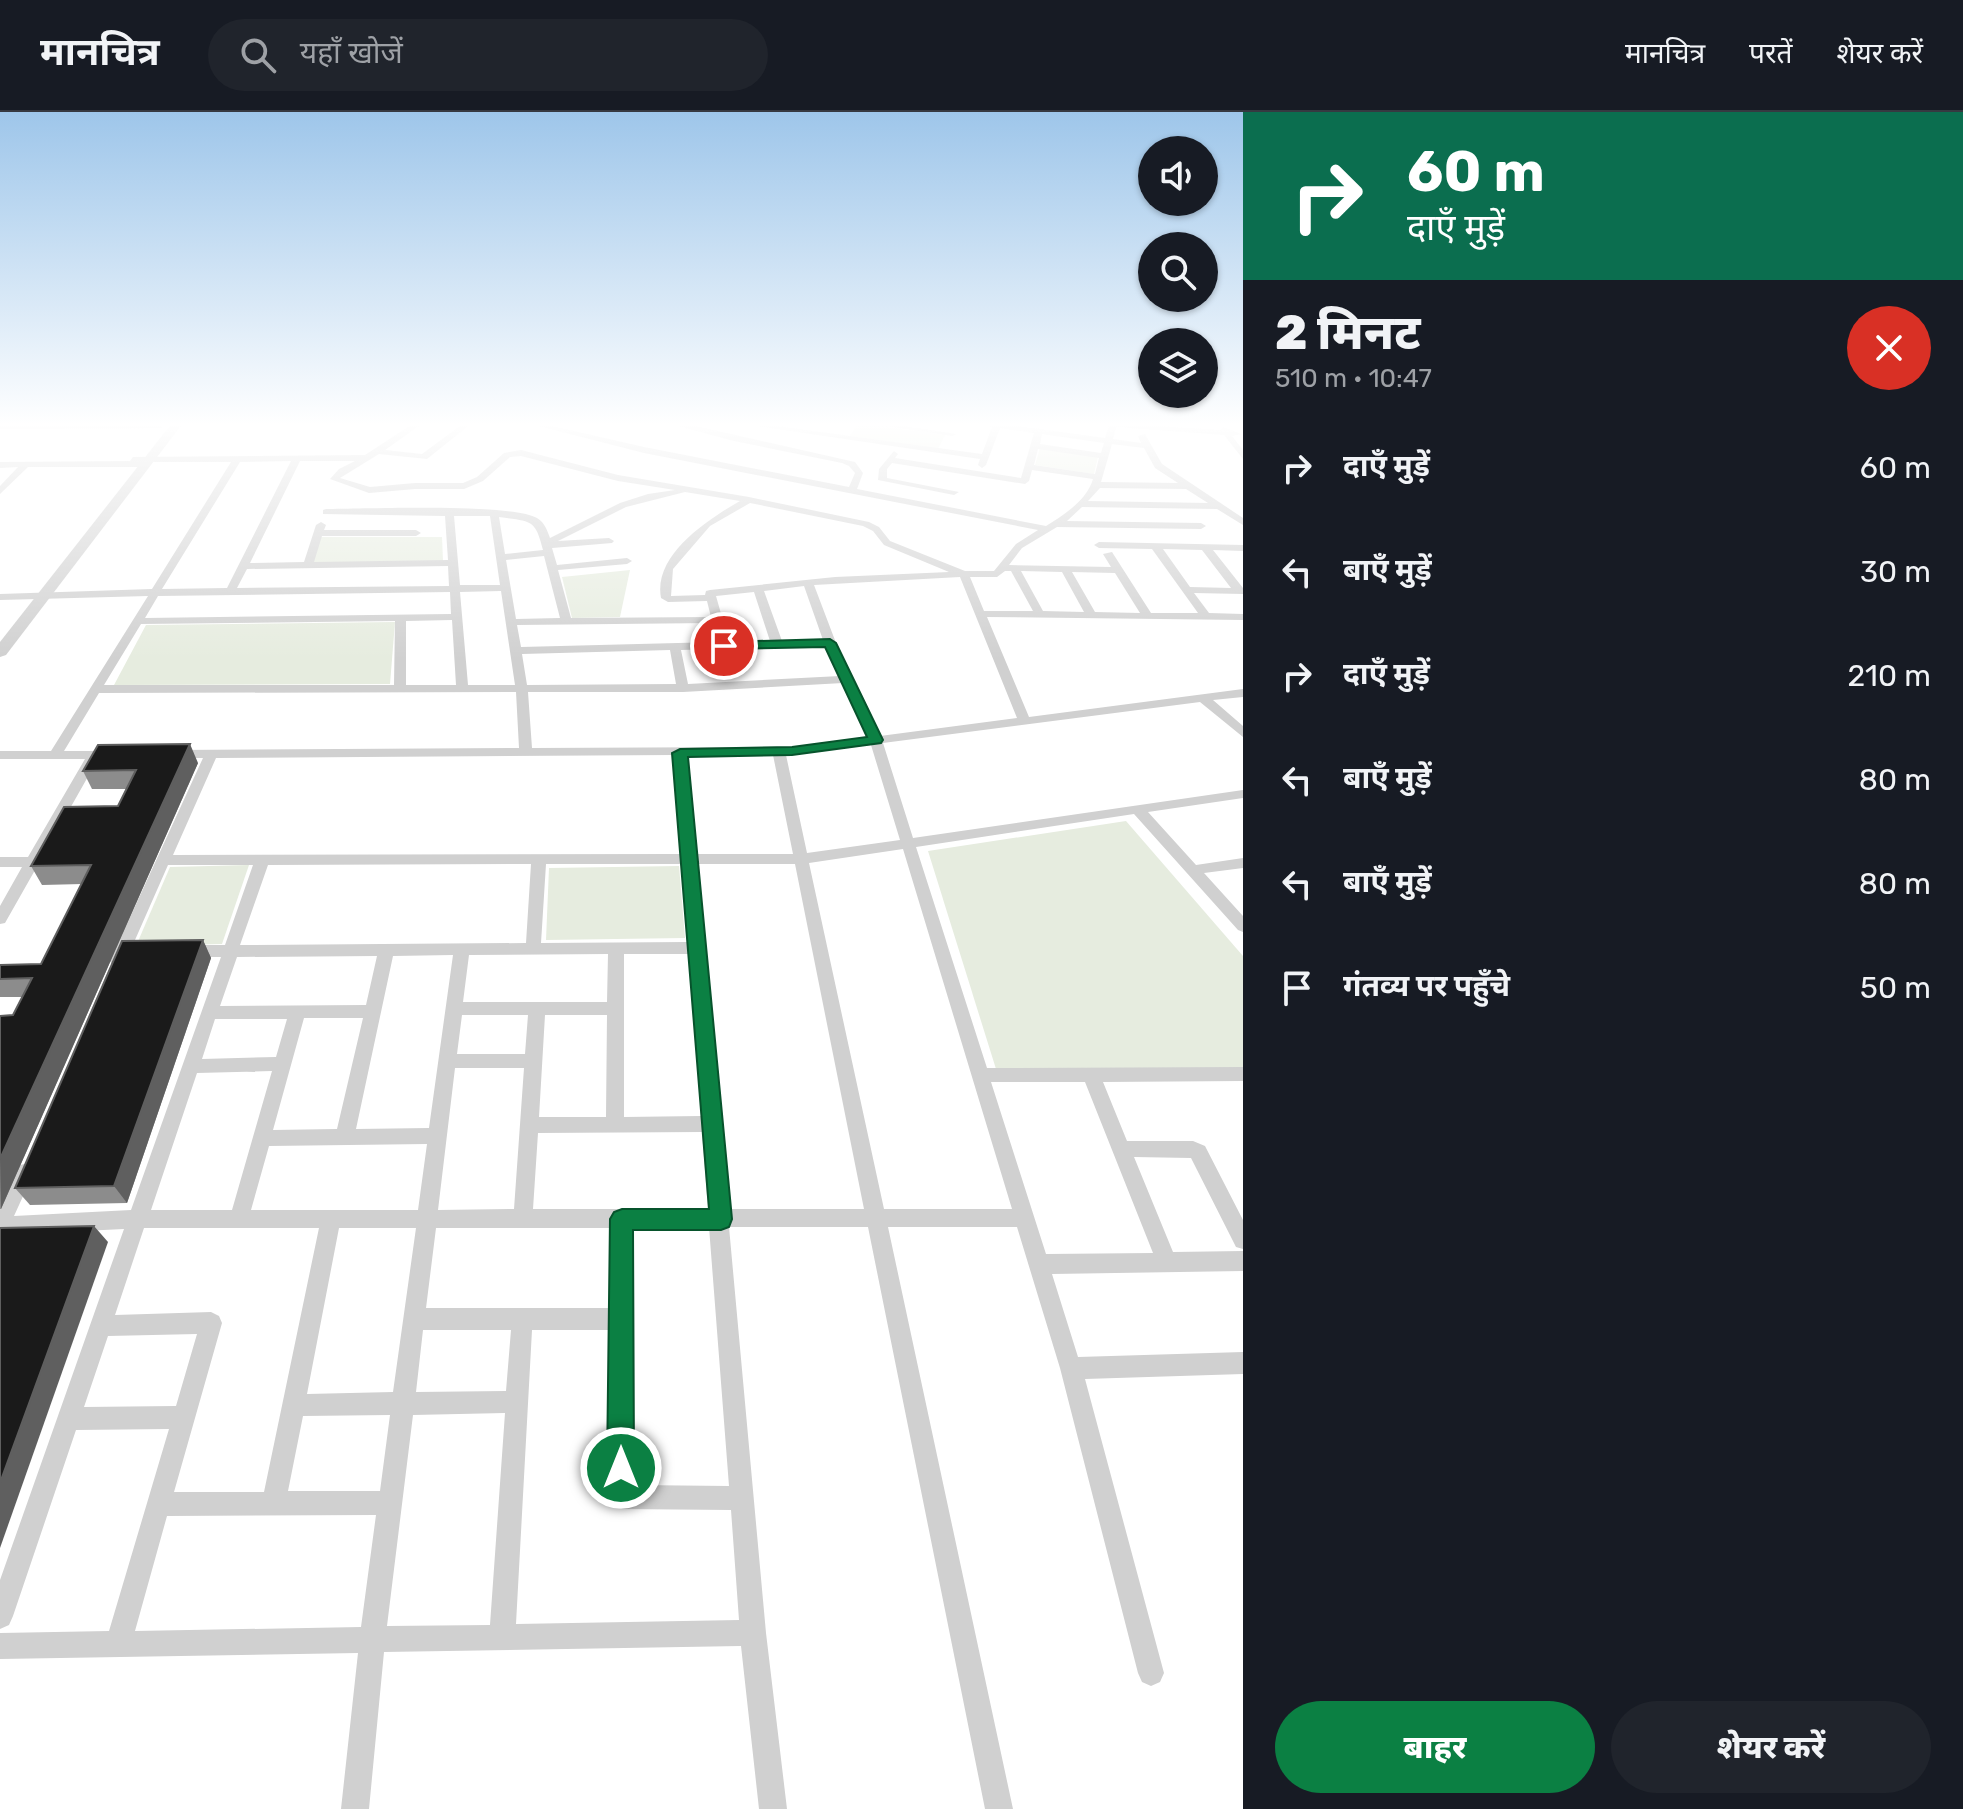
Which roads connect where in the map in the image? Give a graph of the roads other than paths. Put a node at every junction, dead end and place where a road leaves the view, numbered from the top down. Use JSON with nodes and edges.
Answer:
{"nodes":[{"id":1,"x":105,"y":502,"type":"edge"},
{"id":2,"x":109,"y":502,"type":"edge"},
{"id":3,"x":210,"y":502,"type":"edge"},
{"id":4,"x":275,"y":502,"type":"edge"},
{"id":5,"x":636,"y":502,"type":"edge"},
{"id":6,"x":745,"y":502,"type":"edge"},
{"id":7,"x":759,"y":502,"type":"edge"},
{"id":8,"x":903,"y":502,"type":"edge"},
{"id":9,"x":1213,"y":502,"type":"edge"},
{"id":10,"x":1079,"y":504,"type":"joint"},
{"id":11,"x":1183,"y":506,"type":"junction"},
{"id":12,"x":1219,"y":506,"type":"junction"},
{"id":13,"x":449,"y":512,"type":"junction"},
{"id":14,"x":494,"y":513,"type":"junction"},
{"id":15,"x":1243,"y":522,"type":"edge"},
{"id":16,"x":1201,"y":526,"type":"junction"},
{"id":17,"x":1051,"y":527,"type":"junction"},
{"id":18,"x":319,"y":533,"type":"junction"},
{"id":19,"x":416,"y":533,"type":"dead end"},
{"id":20,"x":609,"y":541,"type":"dead end"},
{"id":21,"x":1099,"y":545,"type":"dead end"},
{"id":22,"x":1156,"y":547,"type":"junction"},
{"id":23,"x":1205,"y":547,"type":"junction"},
{"id":24,"x":1221,"y":548,"type":"junction"},
{"id":25,"x":1243,"y":548,"type":"edge"},
{"id":26,"x":547,"y":549,"type":"junction"},
{"id":27,"x":1108,"y":554,"type":"dead end"},
{"id":28,"x":502,"y":557,"type":"junction"},
{"id":29,"x":627,"y":561,"type":"dead end"},
{"id":30,"x":453,"y":563,"type":"junction"},
{"id":31,"x":308,"y":565,"type":"junction"},
{"id":32,"x":243,"y":566,"type":"junction"},
{"id":33,"x":552,"y":568,"type":"junction"},
{"id":34,"x":1008,"y":568,"type":"junction"},
{"id":35,"x":1065,"y":569,"type":"junction"},
{"id":36,"x":1118,"y":570,"type":"junction"},
{"id":37,"x":964,"y":574,"type":"junction"},
{"id":38,"x":809,"y":585,"type":"junction"},
{"id":39,"x":506,"y":588,"type":"junction"},
{"id":40,"x":455,"y":589,"type":"junction"},
{"id":41,"x":758,"y":589,"type":"junction"},
{"id":42,"x":1185,"y":590,"type":"junction"},
{"id":43,"x":1240,"y":590,"type":"edge"},
{"id":44,"x":155,"y":592,"type":"junction"},
{"id":45,"x":230,"y":592,"type":"junction"},
{"id":46,"x":44,"y":594,"type":"junction"},
{"id":47,"x":0,"y":597,"type":"edge"},
{"id":48,"x":26,"y":597,"type":"junction"},
{"id":49,"x":710,"y":598,"type":"junction"},
{"id":50,"x":981,"y":614,"type":"junction"},
{"id":51,"x":1040,"y":615,"type":"junction"},
{"id":52,"x":1091,"y":615,"type":"junction"},
{"id":53,"x":1147,"y":615,"type":"junction"},
{"id":54,"x":401,"y":617,"type":"junction"},
{"id":55,"x":457,"y":617,"type":"junction"},
{"id":56,"x":1206,"y":617,"type":"junction"},
{"id":57,"x":1243,"y":617,"type":"edge"},
{"id":58,"x":716,"y":620,"type":"junction"},
{"id":59,"x":137,"y":621,"type":"junction"},
{"id":60,"x":566,"y":621,"type":"junction"},
{"id":61,"x":511,"y":622,"type":"junction"},
{"id":62,"x":0,"y":631,"type":"edge"},
{"id":63,"x":830,"y":643,"type":"junction"},
{"id":64,"x":777,"y":644,"type":"junction"},
{"id":65,"x":724,"y":646,"type":"junction"},
{"id":66,"x":675,"y":647,"type":"junction"},
{"id":67,"x":516,"y":651,"type":"junction"},
{"id":68,"x":0,"y":652,"type":"edge"},
{"id":69,"x":847,"y":679,"type":"junction"},
{"id":70,"x":400,"y":688,"type":"junction"},
{"id":71,"x":462,"y":688,"type":"junction"},
{"id":72,"x":521,"y":688,"type":"junction"},
{"id":73,"x":683,"y":688,"type":"junction"},
{"id":74,"x":96,"y":689,"type":"junction"},
{"id":75,"x":1243,"y":693,"type":"edge"},
{"id":76,"x":1203,"y":698,"type":"junction"},
{"id":77,"x":1024,"y":721,"type":"junction"},
{"id":78,"x":1243,"y":733,"type":"edge"},
{"id":79,"x":876,"y":740,"type":"junction"},
{"id":80,"x":779,"y":751,"type":"junction"},
{"id":81,"x":526,"y":753,"type":"junction"},
{"id":82,"x":680,"y":753,"type":"junction"},
{"id":83,"x":123,"y":754,"type":"edge"},
{"id":84,"x":152,"y":754,"type":"edge"},
{"id":85,"x":211,"y":754,"type":"junction"},
{"id":86,"x":0,"y":755,"type":"edge"},
{"id":87,"x":55,"y":755,"type":"junction"},
{"id":88,"x":94,"y":755,"type":"junction"},
{"id":89,"x":1243,"y":794,"type":"edge"},
{"id":90,"x":1138,"y":810,"type":"junction"},
{"id":91,"x":908,"y":844,"type":"junction"},
{"id":92,"x":801,"y":859,"type":"junction"},
{"id":93,"x":163,"y":860,"type":"junction"},
{"id":94,"x":262,"y":860,"type":"junction"},
{"id":95,"x":539,"y":860,"type":"junction"},
{"id":96,"x":689,"y":860,"type":"junction"},
{"id":97,"x":0,"y":862,"type":"edge"},
{"id":98,"x":33,"y":862,"type":"junction"},
{"id":99,"x":1243,"y":863,"type":"edge"},
{"id":100,"x":1193,"y":870,"type":"junction"},
{"id":101,"x":0,"y":919,"type":"edge"},
{"id":102,"x":1243,"y":926,"type":"edge"},
{"id":103,"x":616,"y":948,"type":"junction"},
{"id":104,"x":697,"y":948,"type":"junction"},
{"id":105,"x":462,"y":949,"type":"junction"},
{"id":106,"x":533,"y":949,"type":"junction"},
{"id":107,"x":386,"y":950,"type":"junction"},
{"id":108,"x":169,"y":951,"type":"edge"},
{"id":109,"x":231,"y":951,"type":"junction"},
{"id":110,"x":109,"y":981,"type":"edge"},
{"id":111,"x":537,"y":1008,"type":"junction"},
{"id":112,"x":615,"y":1008,"type":"junction"},
{"id":113,"x":454,"y":1009,"type":"junction"},
{"id":114,"x":373,"y":1011,"type":"junction"},
{"id":115,"x":297,"y":1012,"type":"junction"},
{"id":116,"x":209,"y":1013,"type":"junction"},
{"id":117,"x":447,"y":1061,"type":"junction"},
{"id":118,"x":533,"y":1061,"type":"junction"},
{"id":119,"x":283,"y":1064,"type":"junction"},
{"id":120,"x":191,"y":1066,"type":"junction"},
{"id":121,"x":1243,"y":1074,"type":"edge"},
{"id":122,"x":981,"y":1075,"type":"junction"},
{"id":123,"x":1091,"y":1075,"type":"junction"},
{"id":124,"x":713,"y":1124,"type":"junction"},
{"id":125,"x":531,"y":1125,"type":"junction"},
{"id":126,"x":615,"y":1125,"type":"junction"},
{"id":127,"x":438,"y":1136,"type":"junction"},
{"id":128,"x":345,"y":1137,"type":"junction"},
{"id":129,"x":262,"y":1138,"type":"junction"},
{"id":130,"x":1121,"y":1149,"type":"junction"},
{"id":131,"x":32,"y":1153,"type":"edge"},
{"id":132,"x":875,"y":1218,"type":"junction"},
{"id":133,"x":1026,"y":1218,"type":"junction"},
{"id":134,"x":138,"y":1219,"type":"junction"},
{"id":135,"x":239,"y":1219,"type":"junction"},
{"id":136,"x":331,"y":1219,"type":"junction"},
{"id":137,"x":427,"y":1219,"type":"junction"},
{"id":138,"x":523,"y":1219,"type":"junction"},
{"id":139,"x":622,"y":1219,"type":"junction"},
{"id":140,"x":721,"y":1219,"type":"junction"},
{"id":141,"x":0,"y":1226,"type":"edge"},
{"id":142,"x":1243,"y":1240,"type":"edge"},
{"id":143,"x":1243,"y":1261,"type":"edge"},
{"id":144,"x":1040,"y":1264,"type":"junction"},
{"id":145,"x":1168,"y":1264,"type":"junction"},
{"id":146,"x":414,"y":1319,"type":"junction"},
{"id":147,"x":522,"y":1319,"type":"junction"},
{"id":148,"x":621,"y":1319,"type":"junction"},
{"id":149,"x":101,"y":1326,"type":"junction"},
{"id":150,"x":1243,"y":1363,"type":"edge"},
{"id":151,"x":1071,"y":1368,"type":"junction"},
{"id":152,"x":517,"y":1402,"type":"junction"},
{"id":153,"x":403,"y":1404,"type":"junction"},
{"id":154,"x":293,"y":1405,"type":"junction"},
{"id":155,"x":184,"y":1417,"type":"junction"},
{"id":156,"x":68,"y":1419,"type":"junction"},
{"id":157,"x":743,"y":1498,"type":"junction"},
{"id":158,"x":274,"y":1503,"type":"junction"},
{"id":159,"x":390,"y":1503,"type":"junction"},
{"id":160,"x":159,"y":1504,"type":"junction"},
{"id":161,"x":0,"y":1616,"type":"edge"},
{"id":162,"x":753,"y":1633,"type":"junction"},
{"id":163,"x":502,"y":1638,"type":"junction"},
{"id":164,"x":372,"y":1641,"type":"junction"},
{"id":165,"x":118,"y":1645,"type":"junction"},
{"id":166,"x":0,"y":1646,"type":"edge"},
{"id":167,"x":1151,"y":1673,"type":"dead end"},
{"id":168,"x":355,"y":1809,"type":"edge"},
{"id":169,"x":773,"y":1809,"type":"edge"},
{"id":170,"x":999,"y":1809,"type":"edge"}],
"edges":[{"from":1,"to":48,"type":"street"},
{"from":2,"to":46,"type":"street"},
{"from":3,"to":44,"type":"street"},
{"from":4,"to":32,"type":"street"},
{"from":5,"to":26,"type":"street"},
{"from":6,"to":49,"type":"street"},
{"from":7,"to":37,"type":"street"},
{"from":8,"to":17,"type":"street"},
{"from":9,"to":12,"type":"street"},
{"from":10,"to":11,"type":"street"},
{"from":10,"to":17,"type":"street"},
{"from":11,"to":12,"type":"street"},
{"from":11,"to":16,"type":"street"},
{"from":12,"to":15,"type":"street"},
{"from":13,"to":14,"type":"street"},
{"from":13,"to":18,"type":"street"},
{"from":13,"to":30,"type":"street"},
{"from":14,"to":26,"type":"street"},
{"from":14,"to":28,"type":"street"},
{"from":16,"to":17,"type":"street"},
{"from":16,"to":24,"type":"street"},
{"from":17,"to":34,"type":"street"},
{"from":18,"to":19,"type":"street"},
{"from":18,"to":31,"type":"street"},
{"from":20,"to":26,"type":"street"},
{"from":21,"to":22,"type":"street"},
{"from":22,"to":23,"type":"street"},
{"from":22,"to":42,"type":"street"},
{"from":23,"to":24,"type":"street"},
{"from":23,"to":43,"type":"street"},
{"from":24,"to":25,"type":"street"},
{"from":26,"to":28,"type":"street"},
{"from":26,"to":33,"type":"street"},
{"from":27,"to":36,"type":"street"},
{"from":28,"to":39,"type":"street"},
{"from":29,"to":33,"type":"street"},
{"from":30,"to":31,"type":"street"},
{"from":30,"to":40,"type":"street"},
{"from":31,"to":32,"type":"street"},
{"from":32,"to":45,"type":"street"},
{"from":33,"to":60,"type":"street"},
{"from":34,"to":35,"type":"street"},
{"from":34,"to":37,"type":"street"},
{"from":34,"to":51,"type":"street"},
{"from":35,"to":36,"type":"street"},
{"from":35,"to":52,"type":"street"},
{"from":36,"to":53,"type":"street"},
{"from":37,"to":38,"type":"street"},
{"from":37,"to":50,"type":"street"},
{"from":38,"to":41,"type":"street"},
{"from":38,"to":63,"type":"street"},
{"from":39,"to":40,"type":"street"},
{"from":39,"to":61,"type":"street"},
{"from":40,"to":45,"type":"street"},
{"from":40,"to":55,"type":"street"},
{"from":41,"to":49,"type":"street"},
{"from":41,"to":64,"type":"street"},
{"from":42,"to":43,"type":"street"},
{"from":42,"to":56,"type":"street"},
{"from":44,"to":45,"type":"street"},
{"from":44,"to":46,"type":"street"},
{"from":44,"to":59,"type":"street"},
{"from":46,"to":48,"type":"street"},
{"from":46,"to":68,"type":"street"},
{"from":47,"to":48,"type":"street"},
{"from":48,"to":62,"type":"street"},
{"from":49,"to":58,"type":"street"},
{"from":50,"to":51,"type":"street"},
{"from":50,"to":77,"type":"street"},
{"from":51,"to":52,"type":"street"},
{"from":52,"to":53,"type":"street"},
{"from":53,"to":56,"type":"street"},
{"from":54,"to":55,"type":"street"},
{"from":54,"to":59,"type":"street"},
{"from":54,"to":70,"type":"street"},
{"from":55,"to":71,"type":"street"},
{"from":56,"to":57,"type":"street"},
{"from":58,"to":60,"type":"street"},
{"from":58,"to":65,"type":"street"},
{"from":59,"to":74,"type":"street"},
{"from":60,"to":61,"type":"street"},
{"from":61,"to":67,"type":"street"},
{"from":63,"to":64,"type":"street"},
{"from":63,"to":69,"type":"street"},
{"from":64,"to":65,"type":"street"},
{"from":65,"to":66,"type":"street"},
{"from":66,"to":67,"type":"street"},
{"from":66,"to":73,"type":"street"},
{"from":67,"to":72,"type":"street"},
{"from":69,"to":73,"type":"street"},
{"from":69,"to":79,"type":"street"},
{"from":70,"to":71,"type":"street"},
{"from":70,"to":74,"type":"street"},
{"from":71,"to":72,"type":"street"},
{"from":72,"to":73,"type":"street"},
{"from":72,"to":81,"type":"street"},
{"from":74,"to":87,"type":"street"},
{"from":75,"to":76,"type":"street"},
{"from":76,"to":77,"type":"street"},
{"from":76,"to":78,"type":"street"},
{"from":77,"to":79,"type":"street"},
{"from":79,"to":80,"type":"street"},
{"from":79,"to":91,"type":"street"},
{"from":80,"to":82,"type":"street"},
{"from":80,"to":92,"type":"street"},
{"from":81,"to":82,"type":"street"},
{"from":81,"to":85,"type":"street"},
{"from":82,"to":96,"type":"street"},
{"from":83,"to":88,"type":"street"},
{"from":84,"to":85,"type":"street"},
{"from":85,"to":93,"type":"street"},
{"from":86,"to":87,"type":"street"},
{"from":87,"to":88,"type":"street"},
{"from":88,"to":98,"type":"street"},
{"from":89,"to":90,"type":"street"},
{"from":90,"to":91,"type":"street"},
{"from":90,"to":100,"type":"street"},
{"from":91,"to":92,"type":"street"},
{"from":91,"to":122,"type":"street"},
{"from":92,"to":96,"type":"street"},
{"from":92,"to":132,"type":"street"},
{"from":93,"to":94,"type":"street"},
{"from":93,"to":110,"type":"street"},
{"from":94,"to":95,"type":"street"},
{"from":94,"to":109,"type":"street"},
{"from":95,"to":96,"type":"street"},
{"from":95,"to":106,"type":"street"},
{"from":96,"to":104,"type":"street"},
{"from":97,"to":98,"type":"street"},
{"from":98,"to":101,"type":"street"},
{"from":99,"to":100,"type":"street"},
{"from":100,"to":102,"type":"street"},
{"from":103,"to":104,"type":"street"},
{"from":103,"to":106,"type":"street"},
{"from":103,"to":112,"type":"street"},
{"from":104,"to":124,"type":"street"},
{"from":105,"to":106,"type":"street"},
{"from":105,"to":107,"type":"street"},
{"from":105,"to":113,"type":"street"},
{"from":107,"to":109,"type":"street"},
{"from":107,"to":114,"type":"street"},
{"from":108,"to":109,"type":"street"},
{"from":109,"to":116,"type":"street"},
{"from":111,"to":112,"type":"street"},
{"from":111,"to":113,"type":"street"},
{"from":111,"to":118,"type":"street"},
{"from":112,"to":126,"type":"street"},
{"from":113,"to":117,"type":"street"},
{"from":114,"to":115,"type":"street"},
{"from":114,"to":128,"type":"street"},
{"from":115,"to":116,"type":"street"},
{"from":115,"to":119,"type":"street"},
{"from":116,"to":120,"type":"street"},
{"from":117,"to":118,"type":"street"},
{"from":117,"to":127,"type":"street"},
{"from":118,"to":125,"type":"street"},
{"from":119,"to":120,"type":"street"},
{"from":119,"to":129,"type":"street"},
{"from":120,"to":134,"type":"street"},
{"from":121,"to":123,"type":"street"},
{"from":122,"to":123,"type":"street"},
{"from":122,"to":133,"type":"street"},
{"from":123,"to":130,"type":"street"},
{"from":124,"to":126,"type":"street"},
{"from":124,"to":140,"type":"street"},
{"from":125,"to":126,"type":"street"},
{"from":125,"to":138,"type":"street"},
{"from":127,"to":128,"type":"street"},
{"from":127,"to":137,"type":"street"},
{"from":128,"to":129,"type":"street"},
{"from":129,"to":135,"type":"street"},
{"from":130,"to":142,"type":"street"},
{"from":130,"to":145,"type":"street"},
{"from":131,"to":141,"type":"street"},
{"from":132,"to":133,"type":"street"},
{"from":132,"to":140,"type":"street"},
{"from":132,"to":170,"type":"street"},
{"from":133,"to":144,"type":"street"},
{"from":134,"to":135,"type":"street"},
{"from":134,"to":141,"type":"street"},
{"from":134,"to":149,"type":"street"},
{"from":135,"to":136,"type":"street"},
{"from":136,"to":137,"type":"street"},
{"from":136,"to":154,"type":"street"},
{"from":137,"to":138,"type":"street"},
{"from":137,"to":146,"type":"street"},
{"from":138,"to":139,"type":"street"},
{"from":139,"to":140,"type":"street"},
{"from":139,"to":148,"type":"street"},
{"from":140,"to":157,"type":"street"},
{"from":143,"to":145,"type":"street"},
{"from":144,"to":145,"type":"street"},
{"from":144,"to":151,"type":"street"},
{"from":146,"to":147,"type":"street"},
{"from":146,"to":153,"type":"street"},
{"from":147,"to":148,"type":"street"},
{"from":147,"to":152,"type":"street"},
{"from":148,"to":157,"type":"street"},
{"from":149,"to":155,"type":"street"},
{"from":149,"to":156,"type":"street"},
{"from":150,"to":151,"type":"street"},
{"from":151,"to":167,"type":"street"},
{"from":152,"to":153,"type":"street"},
{"from":152,"to":163,"type":"street"},
{"from":153,"to":154,"type":"street"},
{"from":153,"to":159,"type":"street"},
{"from":154,"to":158,"type":"street"},
{"from":155,"to":156,"type":"street"},
{"from":155,"to":160,"type":"street"},
{"from":156,"to":161,"type":"street"},
{"from":157,"to":162,"type":"street"},
{"from":158,"to":159,"type":"street"},
{"from":158,"to":160,"type":"street"},
{"from":159,"to":164,"type":"street"},
{"from":160,"to":165,"type":"street"},
{"from":162,"to":163,"type":"street"},
{"from":162,"to":169,"type":"street"},
{"from":163,"to":164,"type":"street"},
{"from":164,"to":165,"type":"street"},
{"from":164,"to":168,"type":"street"},
{"from":165,"to":166,"type":"street"}]}
